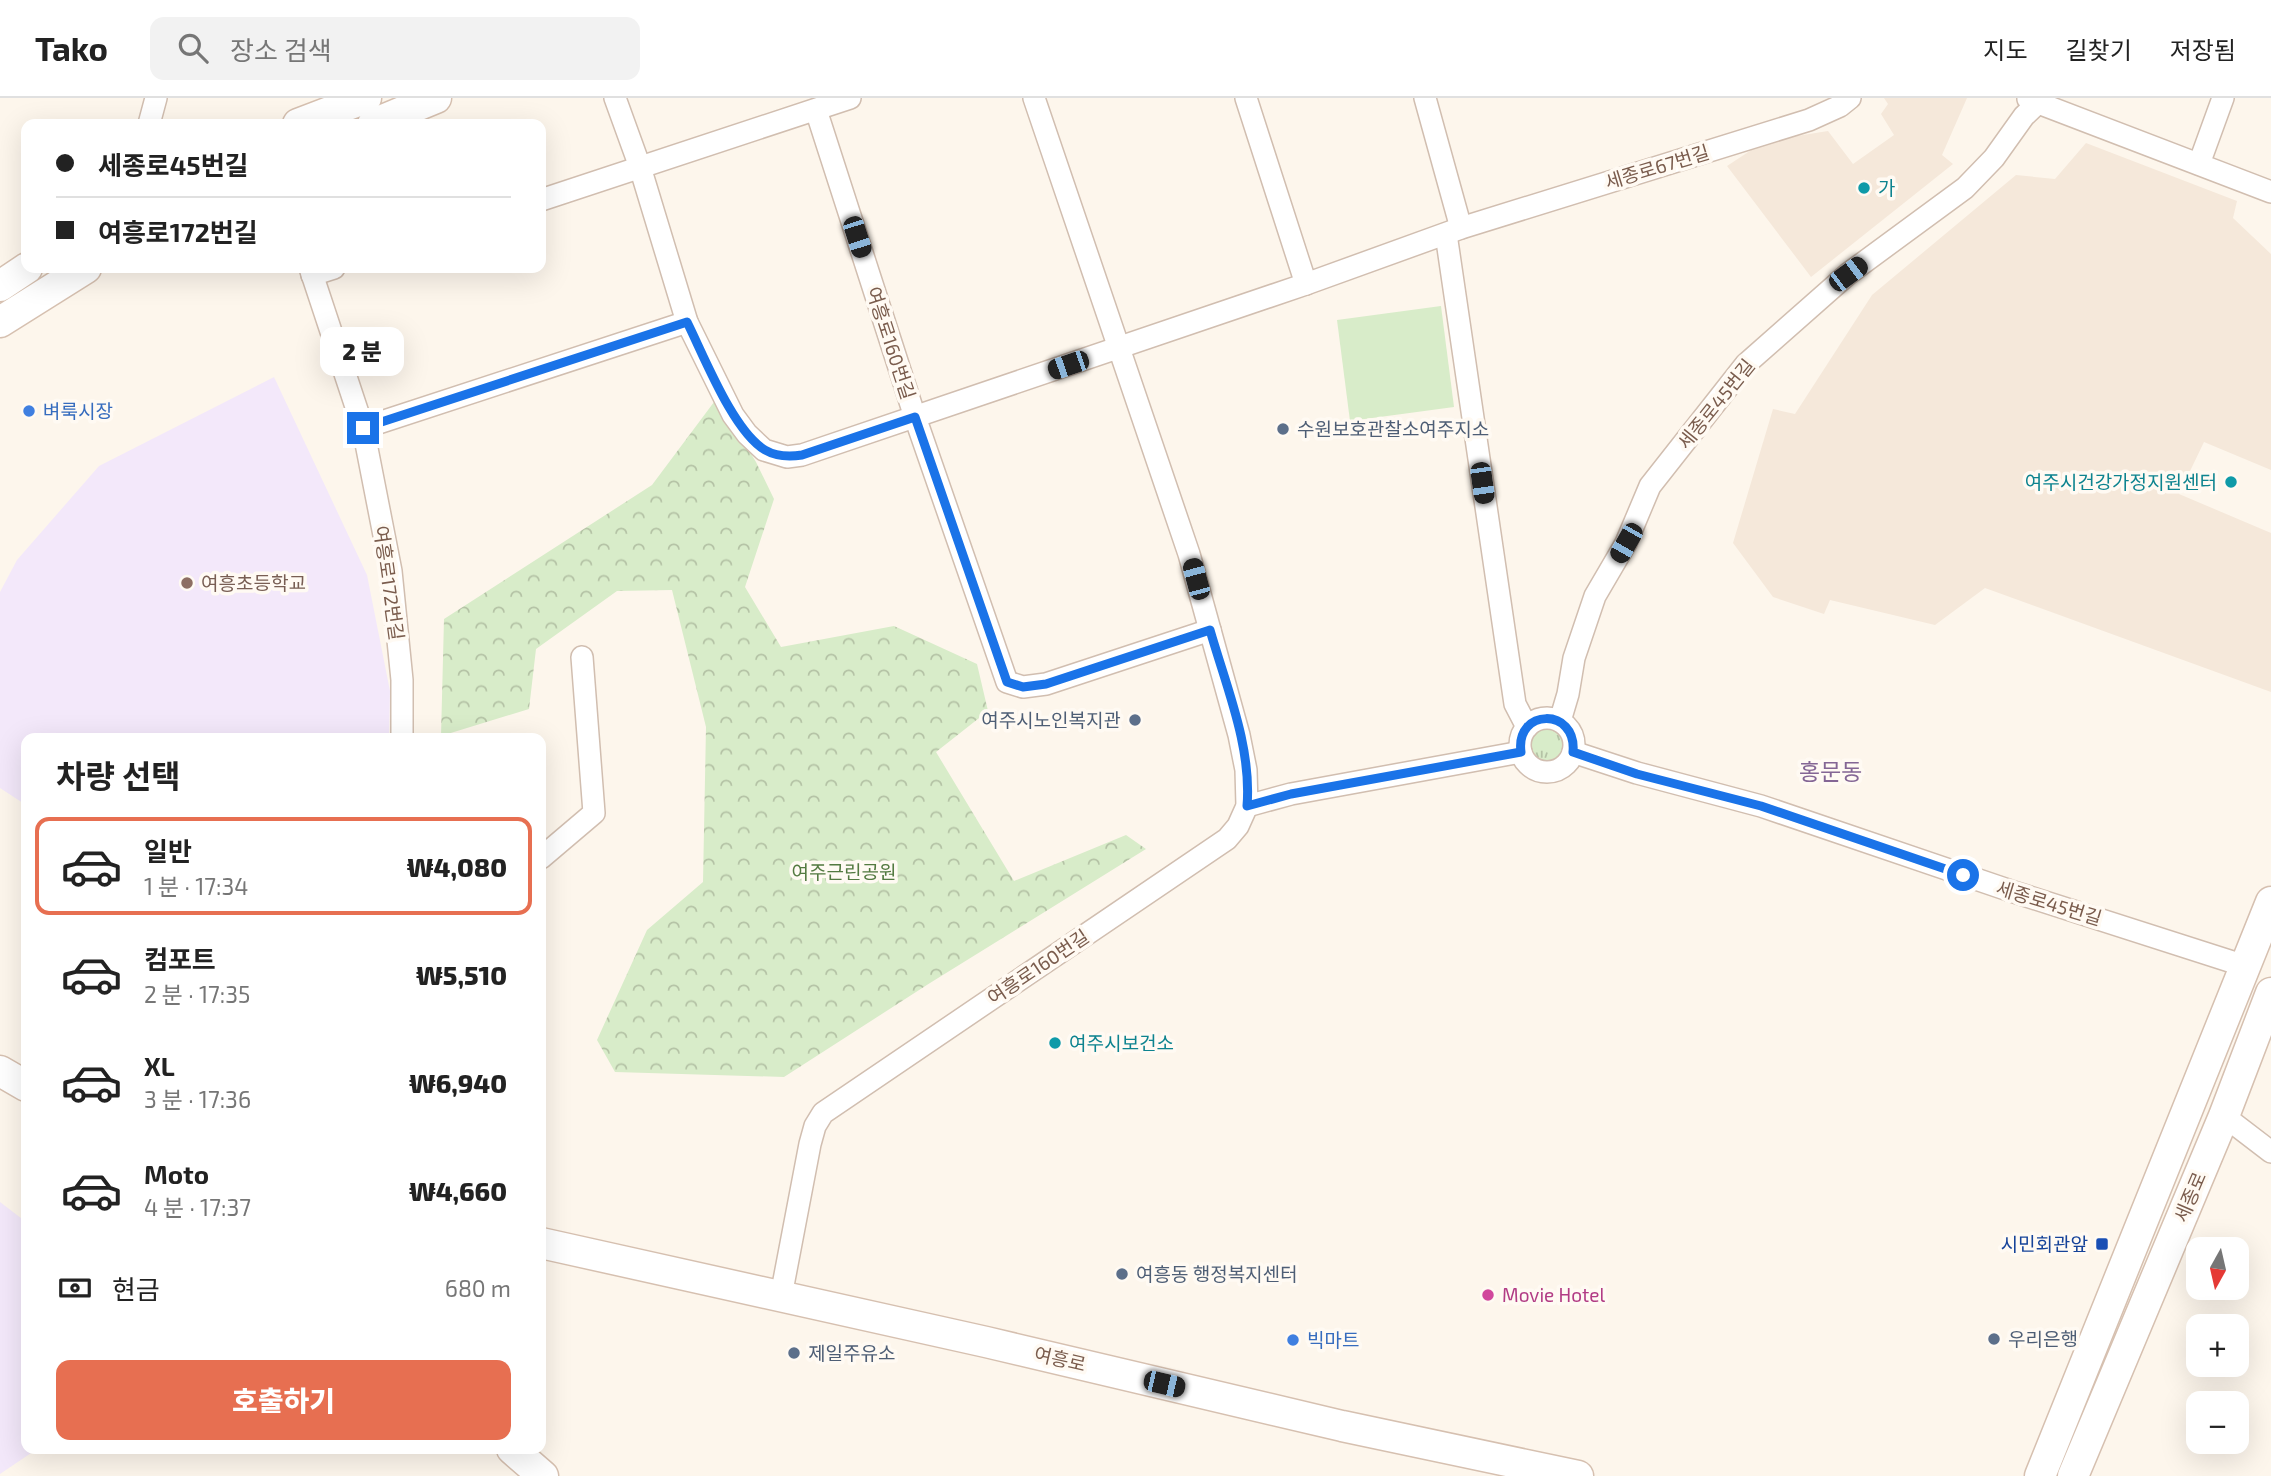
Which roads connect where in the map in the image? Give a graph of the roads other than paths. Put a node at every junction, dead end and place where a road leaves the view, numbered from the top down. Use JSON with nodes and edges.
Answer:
{"nodes":[{"id":1,"x":156,"y":98,"type":"edge"},
{"id":2,"x":366,"y":98,"type":"edge"},
{"id":3,"x":436,"y":98,"type":"edge"},
{"id":4,"x":615,"y":98,"type":"edge"},
{"id":5,"x":850,"y":98,"type":"edge"},
{"id":6,"x":1034,"y":98,"type":"edge"},
{"id":7,"x":1246,"y":98,"type":"edge"},
{"id":8,"x":1426,"y":98,"type":"edge"},
{"id":9,"x":1850,"y":98,"type":"edge"},
{"id":10,"x":2223,"y":98,"type":"edge"},
{"id":11,"x":2036,"y":100,"type":"edge"},
{"id":12,"x":816,"y":110,"type":"junction"},
{"id":13,"x":150,"y":119,"type":"edge"},
{"id":14,"x":311,"y":119,"type":"edge"},
{"id":15,"x":385,"y":119,"type":"edge"},
{"id":16,"x":2199,"y":164,"type":"junction"},
{"id":17,"x":640,"y":167,"type":"junction"},
{"id":18,"x":2271,"y":192,"type":"edge"},
{"id":19,"x":546,"y":198,"type":"edge"},
{"id":20,"x":1453,"y":231,"type":"junction"},
{"id":21,"x":21,"y":272,"type":"edge"},
{"id":22,"x":78,"y":273,"type":"edge"},
{"id":23,"x":312,"y":273,"type":"edge"},
{"id":24,"x":1306,"y":284,"type":"junction"},
{"id":25,"x":0,"y":286,"type":"edge"},
{"id":26,"x":0,"y":322,"type":"edge"},
{"id":27,"x":687,"y":322,"type":"junction"},
{"id":28,"x":1119,"y":348,"type":"junction"},
{"id":29,"x":915,"y":417,"type":"junction"},
{"id":30,"x":363,"y":428,"type":"junction"},
{"id":31,"x":1210,"y":630,"type":"junction"},
{"id":32,"x":582,"y":657,"type":"dead end"},
{"id":33,"x":1560,"y":722,"type":"junction"},
{"id":34,"x":1527,"y":727,"type":"junction"},
{"id":35,"x":402,"y":733,"type":"edge"},
{"id":36,"x":1521,"y":752,"type":"junction"},
{"id":37,"x":1573,"y":752,"type":"junction"},
{"id":38,"x":1247,"y":806,"type":"junction"},
{"id":39,"x":546,"y":854,"type":"edge"},
{"id":40,"x":2271,"y":902,"type":"edge"},
{"id":41,"x":2258,"y":970,"type":"edge"},
{"id":42,"x":2271,"y":993,"type":"edge"},
{"id":43,"x":0,"y":1071,"type":"edge"},
{"id":44,"x":21,"y":1083,"type":"edge"},
{"id":45,"x":2224,"y":1116,"type":"junction"},
{"id":46,"x":2271,"y":1152,"type":"edge"},
{"id":47,"x":546,"y":1243,"type":"edge"},
{"id":48,"x":781,"y":1296,"type":"junction"},
{"id":49,"x":518,"y":1454,"type":"edge"},
{"id":50,"x":543,"y":1476,"type":"edge"},
{"id":51,"x":1578,"y":1476,"type":"edge"},
{"id":52,"x":2040,"y":1476,"type":"edge"},
{"id":53,"x":2073,"y":1476,"type":"edge"}],
"edges":[{"from":1,"to":13,"type":"street"},
{"from":2,"to":14,"type":"street"},
{"from":3,"to":15,"type":"street"},
{"from":4,"to":17,"type":"street","name":"여흥로160번길"},
{"from":5,"to":12,"type":"street"},
{"from":6,"to":28,"type":"street"},
{"from":7,"to":24,"type":"street"},
{"from":8,"to":20,"type":"street"},
{"from":9,"to":20,"type":"street","name":"세종로67번길"},
{"from":10,"to":16,"type":"street"},
{"from":11,"to":16,"type":"street"},
{"from":11,"to":33,"type":"street","name":"세종로45번길"},
{"from":12,"to":17,"type":"street"},
{"from":12,"to":29,"type":"street","name":"여흥로160번길"},
{"from":16,"to":18,"type":"street"},
{"from":17,"to":19,"type":"street"},
{"from":17,"to":27,"type":"street","name":"여흥로160번길"},
{"from":20,"to":24,"type":"street","name":"여흥로160번길"},
{"from":20,"to":34,"type":"street"},
{"from":21,"to":25,"type":"street"},
{"from":22,"to":26,"type":"street"},
{"from":23,"to":30,"type":"street","name":"여흥로172번길"},
{"from":24,"to":28,"type":"street","name":"여흥로160번길"},
{"from":27,"to":29,"type":"street","name":"여흥로160번길"},
{"from":27,"to":30,"type":"street"},
{"from":28,"to":29,"type":"street","name":"여흥로160번길"},
{"from":28,"to":31,"type":"street"},
{"from":29,"to":31,"type":"street","name":"여흥로160번길"},
{"from":30,"to":35,"type":"street","name":"여흥로172번길"},
{"from":31,"to":38,"type":"street"},
{"from":32,"to":39,"type":"street"},
{"from":33,"to":34,"type":"street"},
{"from":33,"to":37,"type":"street"},
{"from":34,"to":36,"type":"street"},
{"from":36,"to":37,"type":"street"},
{"from":36,"to":38,"type":"street"},
{"from":37,"to":41,"type":"street","name":"세종로45번길"},
{"from":38,"to":48,"type":"street","name":"여흥로160번길"},
{"from":40,"to":41,"type":"street"},
{"from":41,"to":52,"type":"street"},
{"from":42,"to":45,"type":"street","name":"세종로"},
{"from":43,"to":44,"type":"street"},
{"from":45,"to":46,"type":"street"},
{"from":45,"to":53,"type":"street","name":"세종로"},
{"from":47,"to":48,"type":"street","name":"여흥로"},
{"from":48,"to":51,"type":"street","name":"여흥로"},
{"from":49,"to":50,"type":"street"}]}
